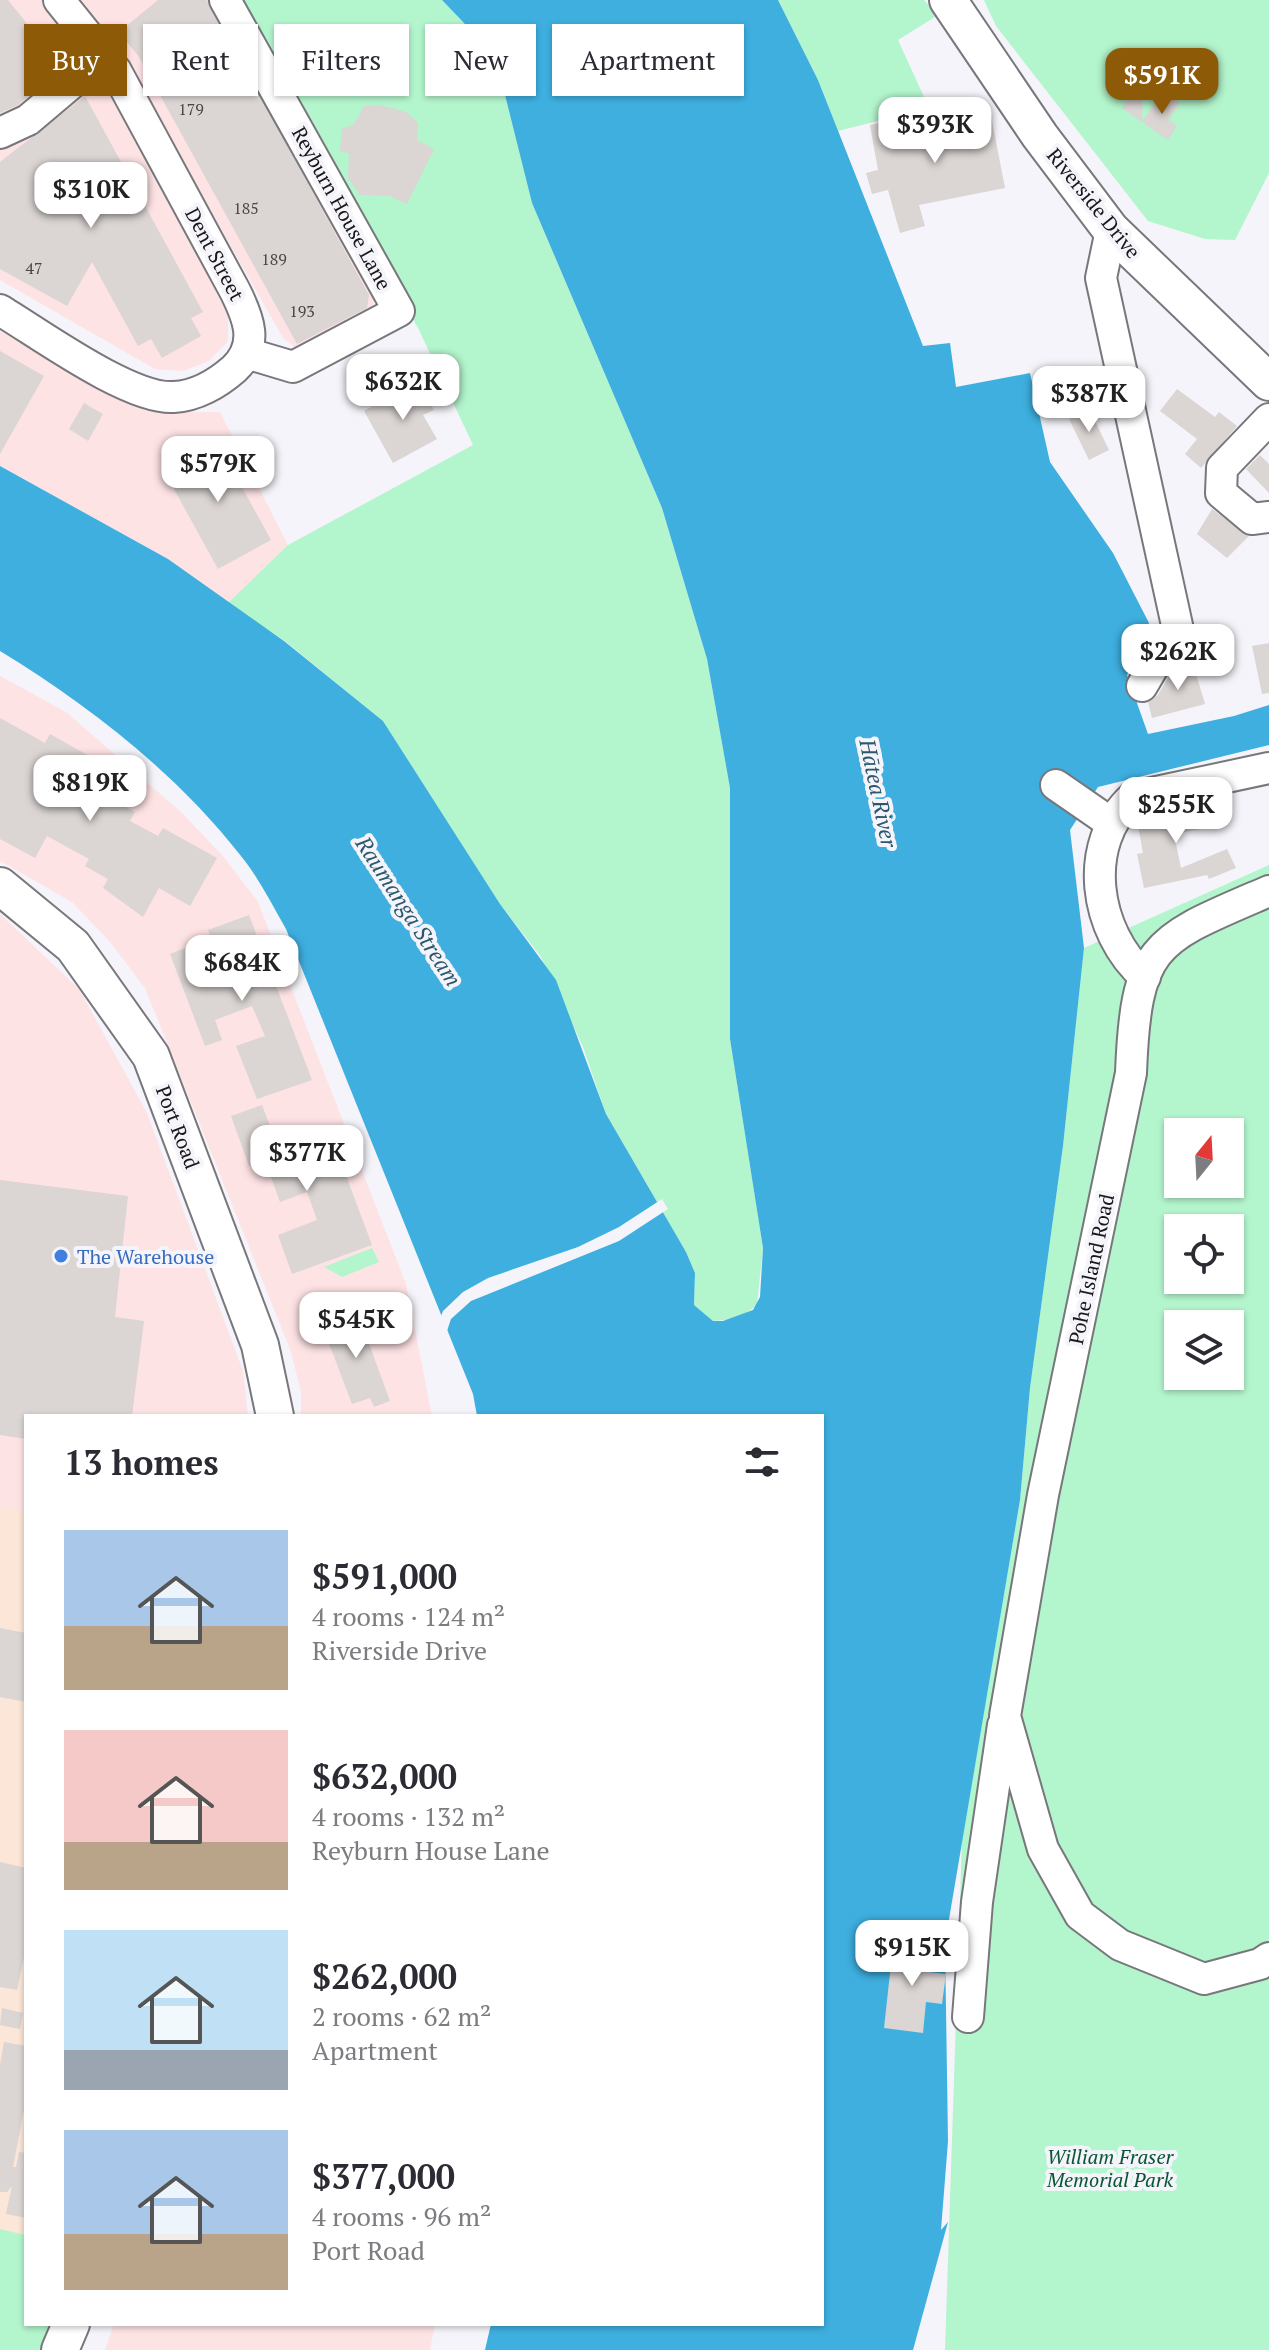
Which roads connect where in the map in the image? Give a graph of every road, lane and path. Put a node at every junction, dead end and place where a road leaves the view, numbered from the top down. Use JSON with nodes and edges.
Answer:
{"nodes":[{"id":1,"x":59,"y":0,"type":"edge"},
{"id":2,"x":225,"y":0,"type":"edge"},
{"id":3,"x":948,"y":0,"type":"edge"},
{"id":4,"x":79,"y":24,"type":"edge"},
{"id":5,"x":127,"y":95,"type":"edge"},
{"id":6,"x":56,"y":96,"type":"edge"},
{"id":7,"x":0,"y":133,"type":"edge"},
{"id":8,"x":1111,"y":230,"type":"junction"},
{"id":9,"x":0,"y":310,"type":"edge"},
{"id":10,"x":246,"y":353,"type":"junction"},
{"id":11,"x":1269,"y":382,"type":"edge"},
{"id":12,"x":1269,"y":419,"type":"edge"},
{"id":13,"x":1269,"y":517,"type":"edge"},
{"id":14,"x":1142,"y":686,"type":"dead end"},
{"id":15,"x":1269,"y":768,"type":"edge"},
{"id":16,"x":1056,"y":785,"type":"dead end"},
{"id":17,"x":1111,"y":823,"type":"junction"},
{"id":18,"x":0,"y":886,"type":"edge"},
{"id":19,"x":1269,"y":891,"type":"edge"},
{"id":20,"x":1145,"y":977,"type":"junction"},
{"id":21,"x":275,"y":1414,"type":"edge"},
{"id":22,"x":1005,"y":1716,"type":"junction"},
{"id":23,"x":1269,"y":1958,"type":"edge"},
{"id":24,"x":968,"y":2017,"type":"dead end"},
{"id":25,"x":70,"y":2326,"type":"edge"},
{"id":26,"x":83,"y":2326,"type":"edge"},
{"id":27,"x":60,"y":2350,"type":"edge"},
{"id":28,"x":77,"y":2350,"type":"edge"}],
"edges":[{"from":1,"to":4,"type":"street","name":"Dent Street"},
{"from":2,"to":10,"type":"street","name":"Reyburn House Lane"},
{"from":3,"to":8,"type":"main road","name":"Riverside Drive"},
{"from":5,"to":10,"type":"street","name":"Dent Street"},
{"from":6,"to":7,"type":"street"},
{"from":8,"to":11,"type":"main road","name":"Riverside Drive"},
{"from":8,"to":14,"type":"street"},
{"from":9,"to":10,"type":"street"},
{"from":12,"to":13,"type":"street"},
{"from":15,"to":17,"type":"street"},
{"from":16,"to":17,"type":"street"},
{"from":17,"to":20,"type":"street"},
{"from":18,"to":21,"type":"main road","name":"Port Road"},
{"from":19,"to":20,"type":"street","name":"Pohe Island Road"},
{"from":20,"to":22,"type":"street","name":"Pohe Island Road"},
{"from":22,"to":23,"type":"street","name":"Pohe Island Road"},
{"from":22,"to":24,"type":"street","name":"Pohe Island Road"},
{"from":25,"to":27,"type":"main road"},
{"from":26,"to":28,"type":"main road"}]}
